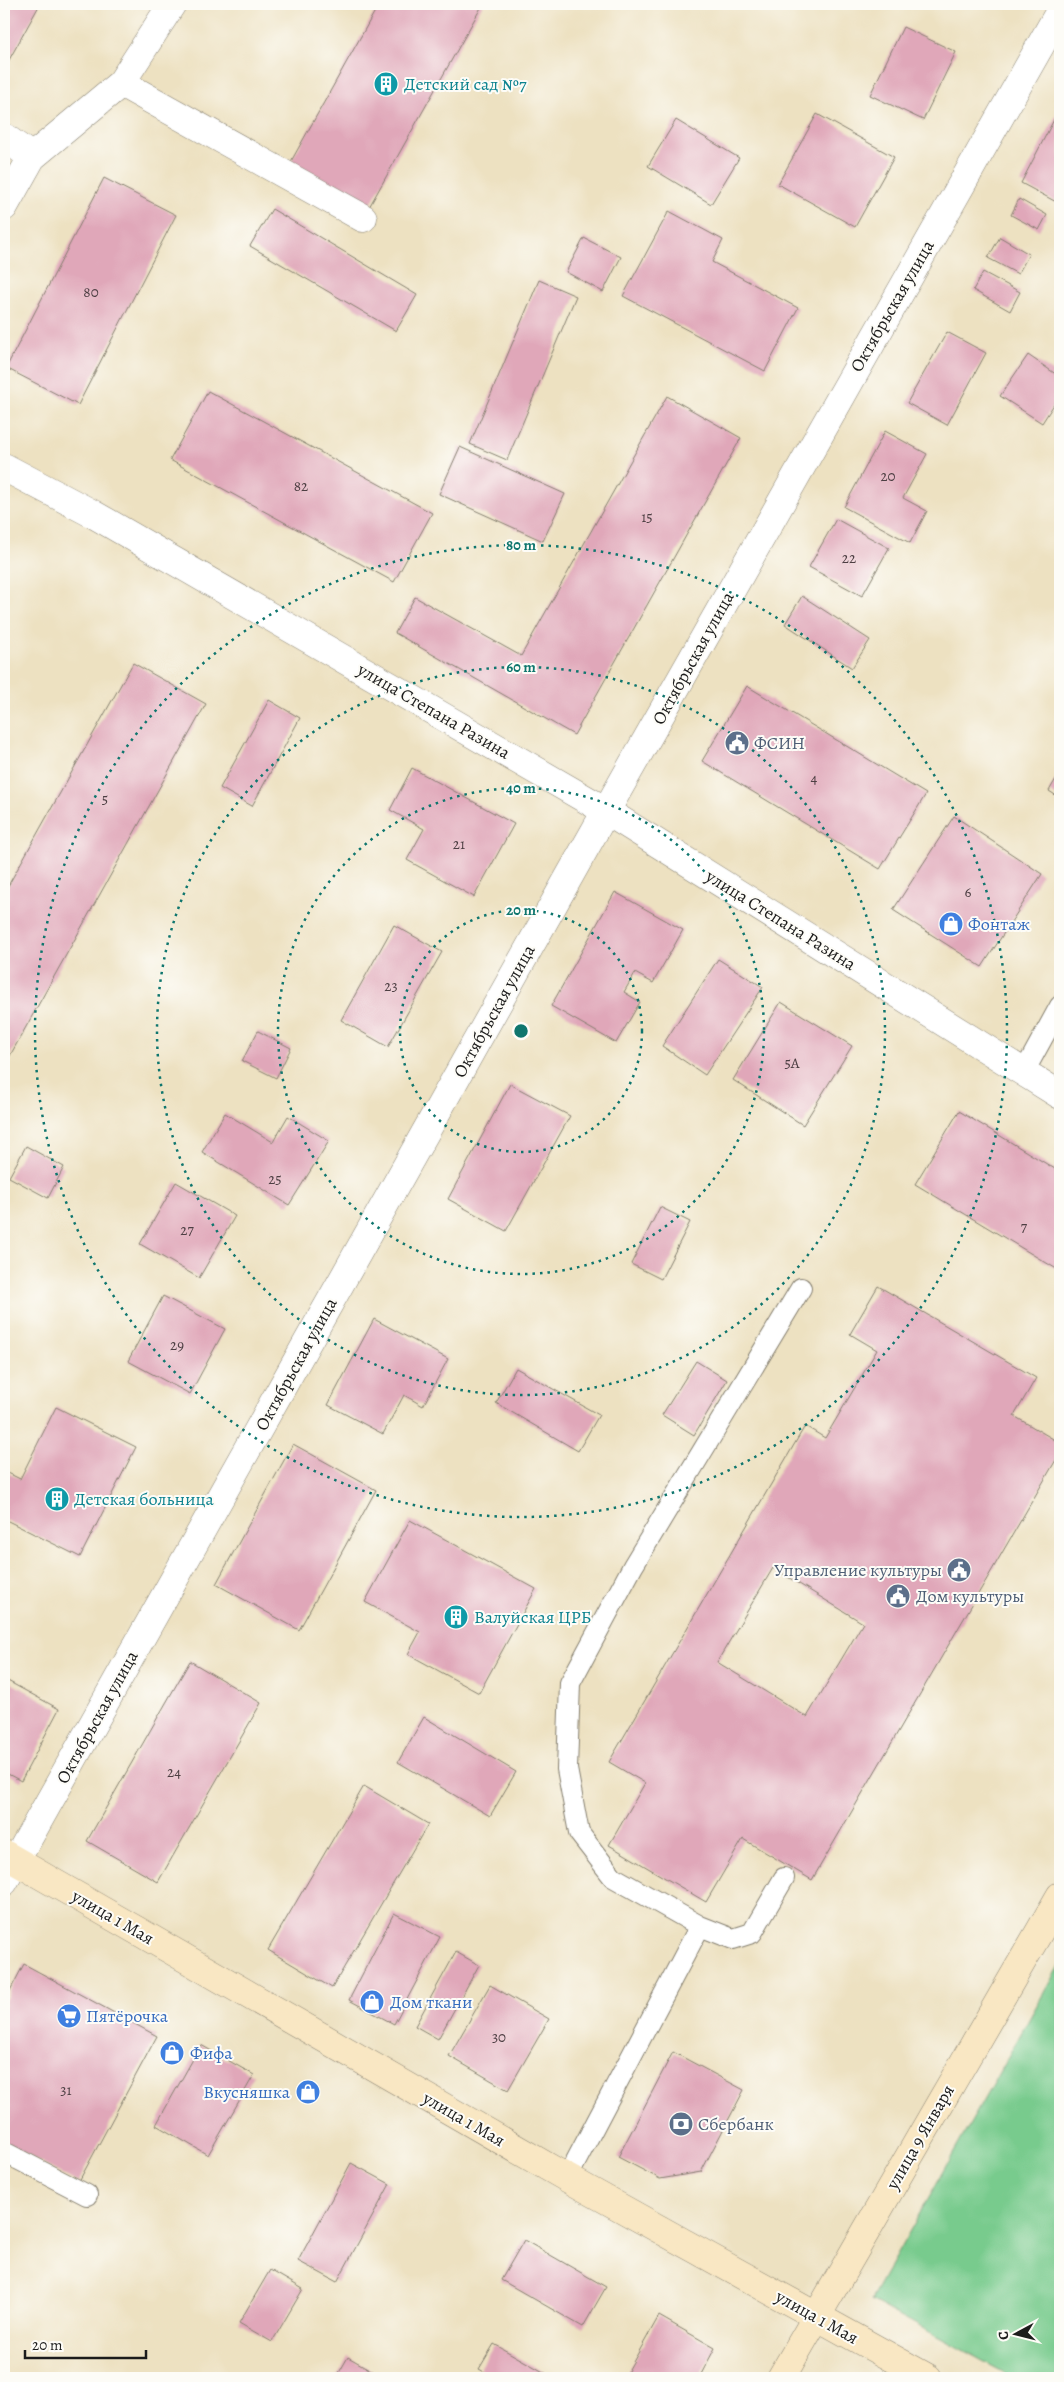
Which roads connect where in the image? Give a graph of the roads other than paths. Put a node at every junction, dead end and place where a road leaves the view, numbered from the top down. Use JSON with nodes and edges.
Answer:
{"nodes":[{"id":1,"x":172,"y":4,"type":"edge"},
{"id":2,"x":1060,"y":11,"type":"edge"},
{"id":3,"x":121,"y":82,"type":"junction"},
{"id":4,"x":4,"y":137,"type":"edge"},
{"id":5,"x":32,"y":157,"type":"junction"},
{"id":6,"x":4,"y":207,"type":"edge"},
{"id":7,"x":363,"y":218,"type":"dead end"},
{"id":8,"x":4,"y":467,"type":"edge"},
{"id":9,"x":606,"y":811,"type":"junction"},
{"id":10,"x":1060,"y":1006,"type":"edge"},
{"id":11,"x":1024,"y":1072,"type":"junction"},
{"id":12,"x":1060,"y":1095,"type":"edge"},
{"id":13,"x":801,"y":1288,"type":"dead end"},
{"id":14,"x":8,"y":1866,"type":"edge"},
{"id":15,"x":784,"y":1878,"type":"dead end"},
{"id":16,"x":1060,"y":1896,"type":"edge"},
{"id":17,"x":700,"y":1926,"type":"junction"},
{"id":18,"x":4,"y":2152,"type":"edge"},
{"id":19,"x":567,"y":2178,"type":"junction"},
{"id":20,"x":87,"y":2195,"type":"dead end"},
{"id":21,"x":816,"y":2317,"type":"junction"},
{"id":22,"x":781,"y":2378,"type":"edge"},
{"id":23,"x":928,"y":2378,"type":"edge"}],
"edges":[{"from":1,"to":3,"type":"street"},
{"from":2,"to":9,"type":"street","name":"Октябрьская улица"},
{"from":3,"to":5,"type":"street"},
{"from":3,"to":7,"type":"street"},
{"from":4,"to":5,"type":"street"},
{"from":5,"to":6,"type":"street"},
{"from":8,"to":9,"type":"street","name":"улица Степана Разина"},
{"from":9,"to":11,"type":"street","name":"улица Степана Разина"},
{"from":9,"to":14,"type":"street","name":"Октябрьская улица"},
{"from":10,"to":11,"type":"lane"},
{"from":11,"to":12,"type":"street","name":"улица Степана Разина"},
{"from":13,"to":17,"type":"lane"},
{"from":14,"to":19,"type":"main road","name":"улица 1 Мая"},
{"from":15,"to":17,"type":"lane"},
{"from":16,"to":21,"type":"main road","name":"улица 9 Января"},
{"from":17,"to":19,"type":"lane"},
{"from":18,"to":20,"type":"lane"},
{"from":19,"to":21,"type":"main road","name":"улица 1 Мая"},
{"from":21,"to":22,"type":"main road","name":"улица 9 Января"},
{"from":21,"to":23,"type":"main road","name":"улица 1 Мая"}]}
